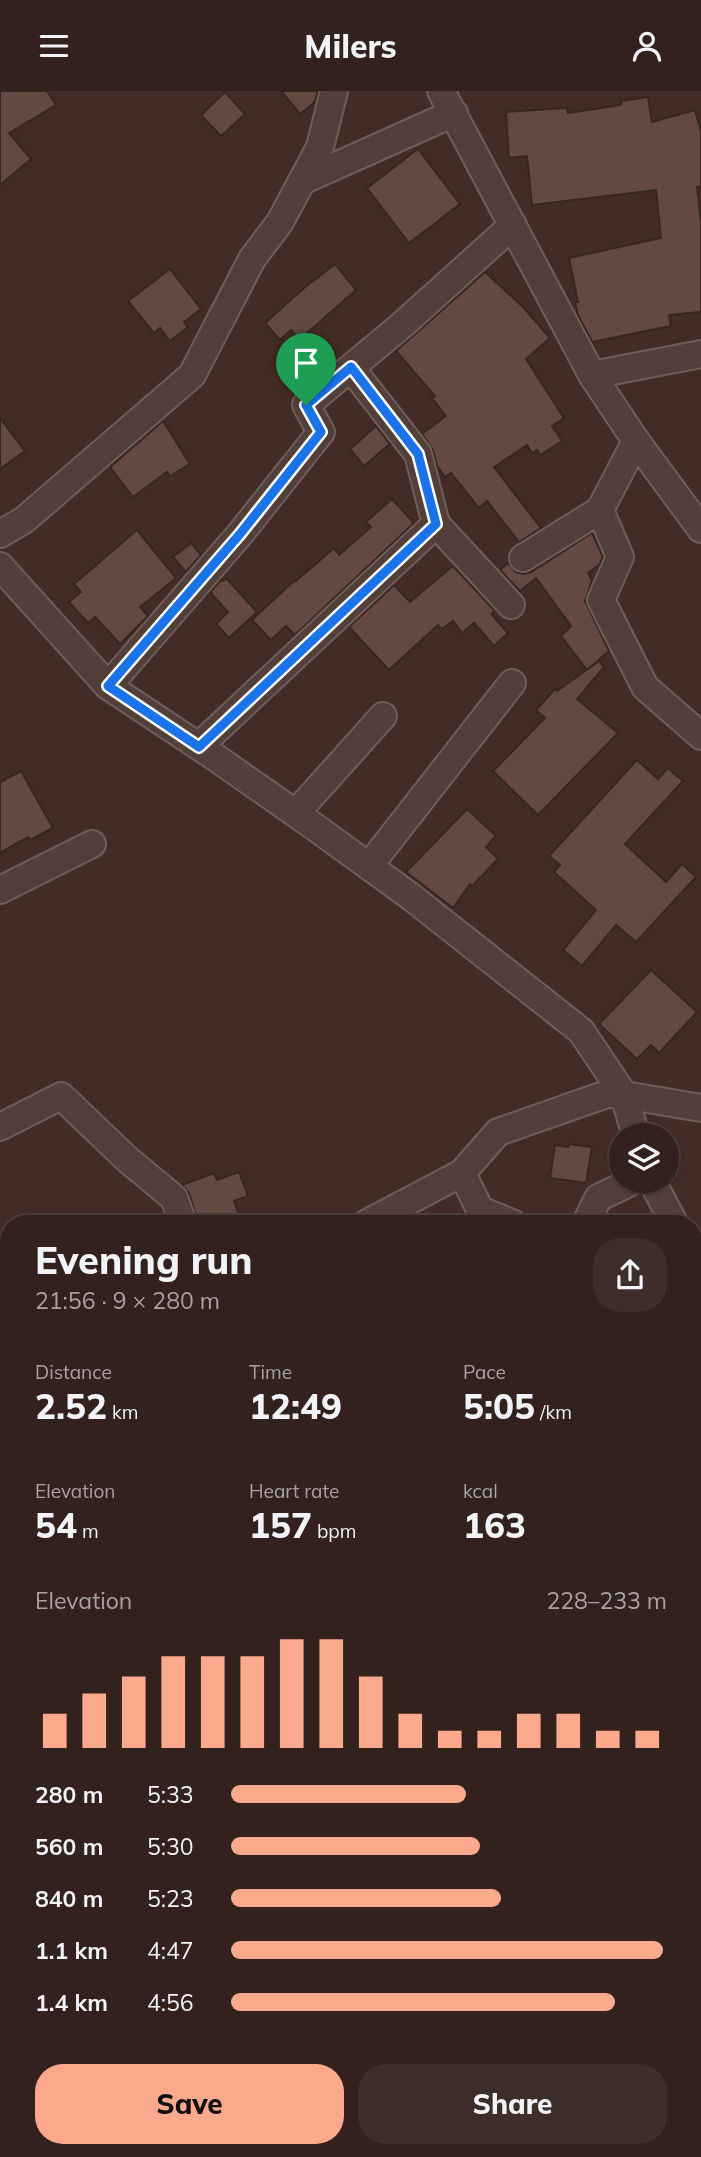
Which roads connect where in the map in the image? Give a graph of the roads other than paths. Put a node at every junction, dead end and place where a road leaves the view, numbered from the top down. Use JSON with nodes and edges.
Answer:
{"nodes":[{"id":1,"x":334,"y":91,"type":"edge"},
{"id":2,"x":447,"y":102,"type":"edge"},
{"id":3,"x":302,"y":181,"type":"junction"},
{"id":4,"x":513,"y":225,"type":"junction"},
{"id":5,"x":701,"y":354,"type":"edge"},
{"id":6,"x":351,"y":367,"type":"junction"},
{"id":7,"x":592,"y":375,"type":"junction"},
{"id":8,"x":636,"y":441,"type":"junction"},
{"id":9,"x":600,"y":510,"type":"junction"},
{"id":10,"x":436,"y":524,"type":"junction"},
{"id":11,"x":701,"y":529,"type":"edge"},
{"id":12,"x":0,"y":534,"type":"edge"},
{"id":13,"x":523,"y":558,"type":"dead end"},
{"id":14,"x":0,"y":566,"type":"edge"},
{"id":15,"x":511,"y":605,"type":"dead end"},
{"id":16,"x":512,"y":683,"type":"dead end"},
{"id":17,"x":108,"y":686,"type":"junction"},
{"id":18,"x":383,"y":716,"type":"dead end"},
{"id":19,"x":701,"y":736,"type":"edge"},
{"id":20,"x":199,"y":747,"type":"junction"},
{"id":21,"x":296,"y":813,"type":"junction"},
{"id":22,"x":92,"y":844,"type":"dead end"},
{"id":23,"x":369,"y":866,"type":"junction"},
{"id":24,"x":0,"y":890,"type":"edge"},
{"id":25,"x":624,"y":1095,"type":"junction"},
{"id":26,"x":701,"y":1108,"type":"edge"},
{"id":27,"x":632,"y":1123,"type":"edge"},
{"id":28,"x":0,"y":1127,"type":"edge"},
{"id":29,"x":462,"y":1173,"type":"junction"},
{"id":30,"x":609,"y":1193,"type":"edge"},
{"id":31,"x":658,"y":1193,"type":"edge"},
{"id":32,"x":180,"y":1215,"type":"edge"},
{"id":33,"x":381,"y":1215,"type":"edge"},
{"id":34,"x":492,"y":1215,"type":"edge"},
{"id":35,"x":590,"y":1215,"type":"edge"},
{"id":36,"x":670,"y":1215,"type":"edge"}],
"edges":[{"from":1,"to":3,"type":"street"},
{"from":2,"to":3,"type":"street"},
{"from":2,"to":4,"type":"street"},
{"from":3,"to":12,"type":"street"},
{"from":4,"to":6,"type":"street"},
{"from":4,"to":7,"type":"street"},
{"from":5,"to":7,"type":"street"},
{"from":6,"to":10,"type":"street"},
{"from":6,"to":17,"type":"street"},
{"from":7,"to":8,"type":"street"},
{"from":8,"to":9,"type":"street"},
{"from":8,"to":11,"type":"street"},
{"from":9,"to":13,"type":"street"},
{"from":9,"to":19,"type":"street"},
{"from":10,"to":15,"type":"street"},
{"from":10,"to":20,"type":"street"},
{"from":14,"to":17,"type":"street"},
{"from":16,"to":23,"type":"street"},
{"from":17,"to":20,"type":"street"},
{"from":18,"to":21,"type":"street"},
{"from":20,"to":21,"type":"street"},
{"from":21,"to":23,"type":"street"},
{"from":22,"to":24,"type":"street"},
{"from":23,"to":25,"type":"street"},
{"from":25,"to":26,"type":"street"},
{"from":25,"to":27,"type":"street"},
{"from":25,"to":29,"type":"street"},
{"from":28,"to":32,"type":"street"},
{"from":29,"to":33,"type":"street"},
{"from":29,"to":34,"type":"street"},
{"from":30,"to":35,"type":"street"},
{"from":31,"to":36,"type":"street"}]}
